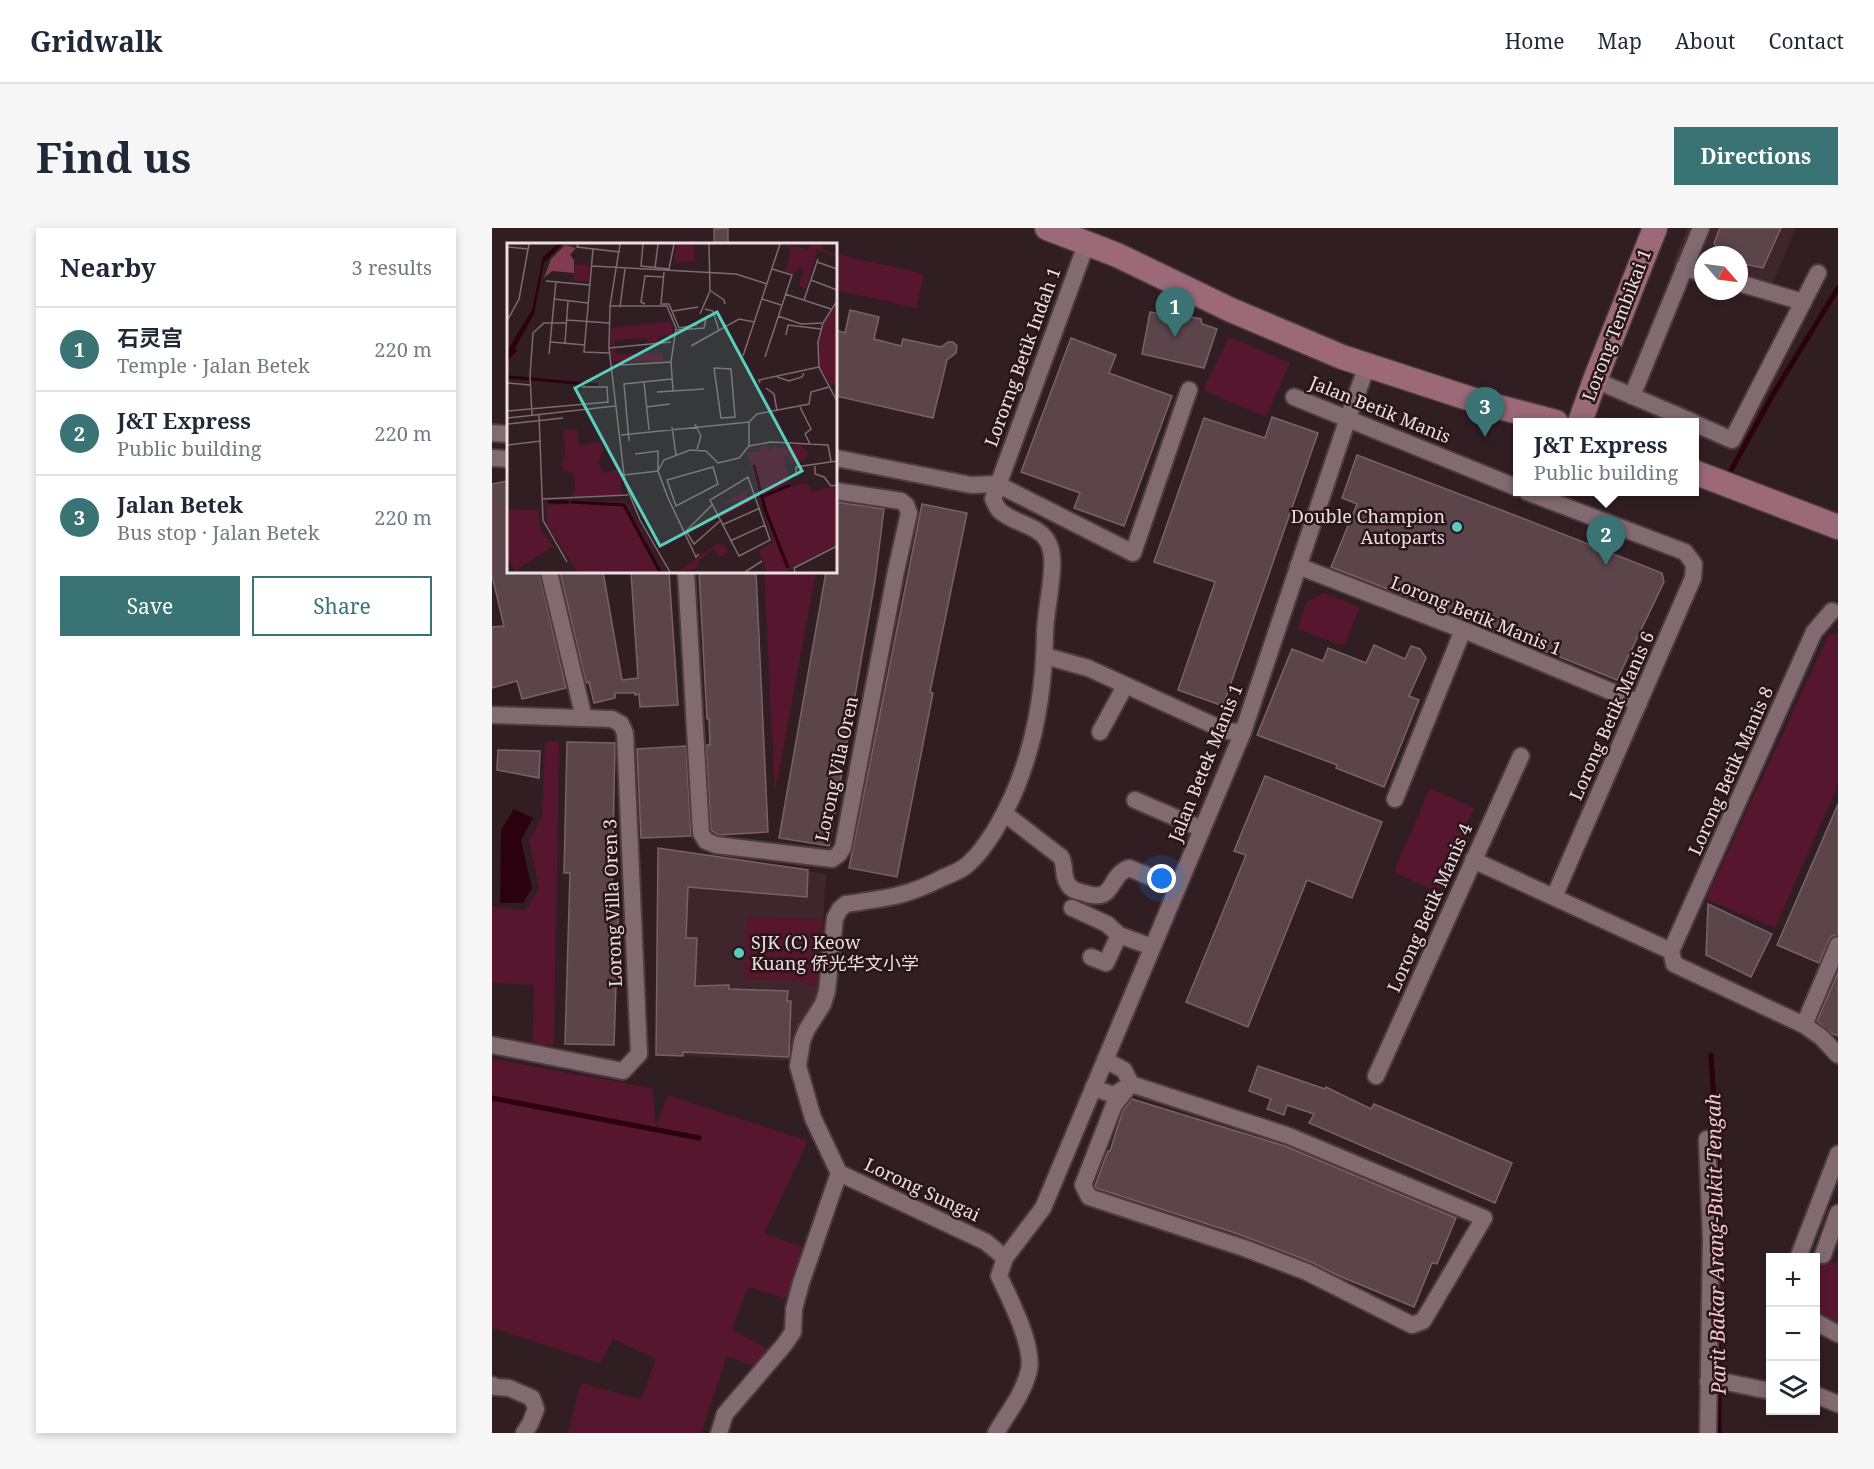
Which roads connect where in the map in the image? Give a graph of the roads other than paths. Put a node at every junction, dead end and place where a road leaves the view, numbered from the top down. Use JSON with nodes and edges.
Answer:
{"nodes":[{"id":1,"x":1047,"y":228,"type":"edge"},
{"id":2,"x":1655,"y":228,"type":"edge"},
{"id":3,"x":1701,"y":228,"type":"edge"},
{"id":4,"x":1087,"y":242,"type":"junction"},
{"id":5,"x":1684,"y":268,"type":"junction"},
{"id":6,"x":1694,"y":271,"type":"edge"},
{"id":7,"x":1818,"y":273,"type":"dead end"},
{"id":8,"x":1748,"y":286,"type":"edge"},
{"id":9,"x":1803,"y":302,"type":"junction"},
{"id":10,"x":1367,"y":366,"type":"junction"},
{"id":11,"x":1595,"y":380,"type":"junction"},
{"id":12,"x":1189,"y":390,"type":"dead end"},
{"id":13,"x":1632,"y":396,"type":"junction"},
{"id":14,"x":1294,"y":397,"type":"dead end"},
{"id":15,"x":1348,"y":418,"type":"junction"},
{"id":16,"x":1538,"y":418,"type":"edge"},
{"id":17,"x":1582,"y":418,"type":"edge"},
{"id":18,"x":1683,"y":418,"type":"edge"},
{"id":19,"x":1699,"y":425,"type":"edge"},
{"id":20,"x":492,"y":433,"type":"edge"},
{"id":21,"x":507,"y":434,"type":"edge"},
{"id":22,"x":492,"y":458,"type":"edge"},
{"id":23,"x":837,"y":458,"type":"edge"},
{"id":24,"x":507,"y":459,"type":"edge"},
{"id":25,"x":1699,"y":474,"type":"edge"},
{"id":26,"x":997,"y":484,"type":"junction"},
{"id":27,"x":1513,"y":486,"type":"edge"},
{"id":28,"x":837,"y":491,"type":"edge"},
{"id":29,"x":1538,"y":496,"type":"edge"},
{"id":30,"x":1838,"y":526,"type":"edge"},
{"id":31,"x":1298,"y":566,"type":"junction"},
{"id":32,"x":549,"y":573,"type":"edge"},
{"id":33,"x":686,"y":573,"type":"edge"},
{"id":34,"x":1832,"y":611,"type":"dead end"},
{"id":35,"x":1462,"y":630,"type":"junction"},
{"id":36,"x":1045,"y":656,"type":"junction"},
{"id":37,"x":1125,"y":686,"type":"junction"},
{"id":38,"x":1639,"y":703,"type":"junction"},
{"id":39,"x":492,"y":715,"type":"edge"},
{"id":40,"x":584,"y":718,"type":"junction"},
{"id":41,"x":1100,"y":732,"type":"dead end"},
{"id":42,"x":1243,"y":732,"type":"junction"},
{"id":43,"x":1521,"y":756,"type":"dead end"},
{"id":44,"x":1395,"y":799,"type":"dead end"},
{"id":45,"x":1136,"y":800,"type":"dead end"},
{"id":46,"x":1005,"y":814,"type":"junction"},
{"id":47,"x":1202,"y":829,"type":"junction"},
{"id":48,"x":1473,"y":860,"type":"junction"},
{"id":49,"x":1177,"y":888,"type":"junction"},
{"id":50,"x":1554,"y":897,"type":"junction"},
{"id":51,"x":1072,"y":908,"type":"dead end"},
{"id":52,"x":1119,"y":934,"type":"junction"},
{"id":53,"x":1838,"y":945,"type":"edge"},
{"id":54,"x":1152,"y":947,"type":"junction"},
{"id":55,"x":1671,"y":951,"type":"junction"},
{"id":56,"x":1091,"y":957,"type":"dead end"},
{"id":57,"x":1804,"y":1024,"type":"junction"},
{"id":58,"x":492,"y":1045,"type":"edge"},
{"id":59,"x":1838,"y":1055,"type":"edge"},
{"id":60,"x":1105,"y":1060,"type":"junction"},
{"id":61,"x":1376,"y":1076,"type":"dead end"},
{"id":62,"x":1131,"y":1084,"type":"junction"},
{"id":63,"x":1093,"y":1088,"type":"junction"},
{"id":64,"x":1707,"y":1139,"type":"dead end"},
{"id":65,"x":1838,"y":1154,"type":"edge"},
{"id":66,"x":839,"y":1173,"type":"junction"},
{"id":67,"x":1838,"y":1213,"type":"edge"},
{"id":68,"x":1800,"y":1253,"type":"edge"},
{"id":69,"x":1823,"y":1255,"type":"dead end"},
{"id":70,"x":1005,"y":1258,"type":"junction"},
{"id":71,"x":1820,"y":1325,"type":"edge"},
{"id":72,"x":1838,"y":1334,"type":"edge"},
{"id":73,"x":1711,"y":1382,"type":"junction"},
{"id":74,"x":492,"y":1385,"type":"edge"},
{"id":75,"x":1766,"y":1390,"type":"edge"},
{"id":76,"x":1820,"y":1397,"type":"edge"},
{"id":77,"x":1838,"y":1404,"type":"edge"},
{"id":78,"x":524,"y":1433,"type":"edge"},
{"id":79,"x":719,"y":1433,"type":"edge"},
{"id":80,"x":996,"y":1433,"type":"edge"},
{"id":81,"x":1708,"y":1433,"type":"edge"}],
"edges":[{"from":1,"to":4,"type":"street"},
{"from":2,"to":11,"type":"street","name":"Lorong Tembikai 1"},
{"from":3,"to":5,"type":"street"},
{"from":4,"to":10,"type":"street"},
{"from":4,"to":26,"type":"street","name":"Lororng Betik Indah 1"},
{"from":5,"to":6,"type":"street"},
{"from":5,"to":13,"type":"street"},
{"from":7,"to":9,"type":"street"},
{"from":8,"to":9,"type":"street"},
{"from":9,"to":19,"type":"street"},
{"from":10,"to":15,"type":"street","name":"Jalan Betek Manis 1"},
{"from":10,"to":16,"type":"street"},
{"from":11,"to":13,"type":"street"},
{"from":11,"to":17,"type":"street","name":"Lorong Tembikai 1"},
{"from":12,"to":26,"type":"street"},
{"from":13,"to":18,"type":"street"},
{"from":14,"to":15,"type":"street","name":"Jalan Betik Manis"},
{"from":15,"to":27,"type":"street","name":"Jalan Betik Manis"},
{"from":15,"to":31,"type":"street","name":"Jalan Betek Manis 1"},
{"from":20,"to":21,"type":"street"},
{"from":22,"to":24,"type":"street"},
{"from":23,"to":26,"type":"street"},
{"from":25,"to":30,"type":"street"},
{"from":26,"to":36,"type":"street","name":"Lorong Sungai"},
{"from":28,"to":33,"type":"street","name":"Lorong Vila Oren"},
{"from":29,"to":38,"type":"street","name":"Lorong Betik Manis 6"},
{"from":31,"to":35,"type":"street","name":"Lorong Betik Manis 1"},
{"from":31,"to":42,"type":"street","name":"Jalan Betek Manis 1"},
{"from":32,"to":40,"type":"street"},
{"from":34,"to":55,"type":"street","name":"Lorong Betik Manis 8"},
{"from":35,"to":38,"type":"street","name":"Lorong Betik Manis 1"},
{"from":35,"to":44,"type":"street"},
{"from":36,"to":37,"type":"street"},
{"from":36,"to":46,"type":"street","name":"Lorong Sungai"},
{"from":37,"to":41,"type":"street"},
{"from":37,"to":42,"type":"street"},
{"from":38,"to":50,"type":"street","name":"Lorong Betik Manis 6"},
{"from":39,"to":40,"type":"street","name":"Lorong Villa Oren 3"},
{"from":40,"to":58,"type":"street","name":"Lorong Villa Oren 3"},
{"from":42,"to":47,"type":"street","name":"Jalan Betek Manis 1"},
{"from":43,"to":48,"type":"street","name":"Lorong Betik Manis 4"},
{"from":45,"to":47,"type":"street"},
{"from":46,"to":49,"type":"street"},
{"from":46,"to":66,"type":"street","name":"Lorong Sungai"},
{"from":47,"to":49,"type":"street","name":"Jalan Betek Manis 1"},
{"from":48,"to":50,"type":"street"},
{"from":48,"to":61,"type":"street","name":"Lorong Betik Manis 4"},
{"from":49,"to":54,"type":"street","name":"Jalan Betek Manis 1"},
{"from":50,"to":55,"type":"street"},
{"from":51,"to":52,"type":"street"},
{"from":52,"to":54,"type":"street"},
{"from":52,"to":56,"type":"street"},
{"from":53,"to":57,"type":"street"},
{"from":54,"to":60,"type":"street","name":"Jalan Betek Manis 1"},
{"from":55,"to":57,"type":"street"},
{"from":57,"to":59,"type":"street"},
{"from":60,"to":62,"type":"street"},
{"from":60,"to":63,"type":"street","name":"Jalan Betek Manis 1"},
{"from":62,"to":62,"type":"street"},
{"from":62,"to":63,"type":"street"},
{"from":63,"to":70,"type":"street","name":"Jalan Betek Manis 1"},
{"from":64,"to":73,"type":"street"},
{"from":65,"to":68,"type":"street"},
{"from":66,"to":70,"type":"street","name":"Lorong Sungai"},
{"from":66,"to":79,"type":"street"},
{"from":67,"to":69,"type":"street"},
{"from":70,"to":80,"type":"street"},
{"from":71,"to":72,"type":"street"},
{"from":73,"to":75,"type":"street"},
{"from":73,"to":81,"type":"street"},
{"from":74,"to":78,"type":"street"},
{"from":76,"to":77,"type":"street"}]}
